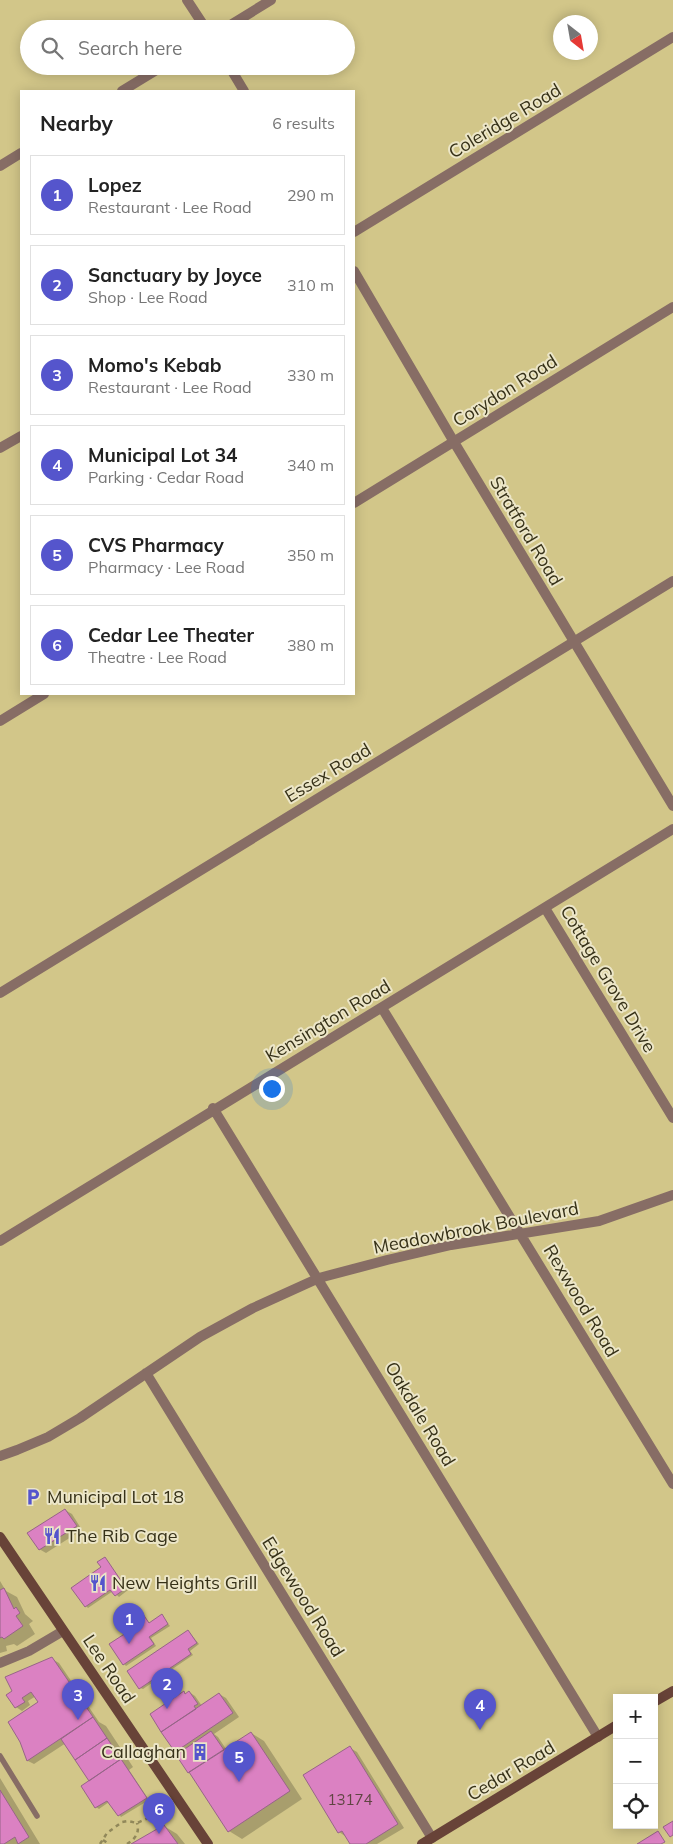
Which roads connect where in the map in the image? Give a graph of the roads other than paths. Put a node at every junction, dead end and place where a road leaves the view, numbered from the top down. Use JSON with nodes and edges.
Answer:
{"nodes":[{"id":1,"x":187,"y":0,"type":"edge"},
{"id":2,"x":271,"y":0,"type":"edge"},
{"id":3,"x":200,"y":20,"type":"edge"},
{"id":4,"x":239,"y":20,"type":"edge"},
{"id":5,"x":673,"y":37,"type":"edge"},
{"id":6,"x":148,"y":75,"type":"edge"},
{"id":7,"x":234,"y":75,"type":"edge"},
{"id":8,"x":124,"y":90,"type":"edge"},
{"id":9,"x":243,"y":90,"type":"edge"},
{"id":10,"x":20,"y":154,"type":"edge"},
{"id":11,"x":0,"y":166,"type":"edge"},
{"id":12,"x":355,"y":231,"type":"edge"},
{"id":13,"x":355,"y":273,"type":"edge"},
{"id":14,"x":673,"y":307,"type":"edge"},
{"id":15,"x":20,"y":437,"type":"edge"},
{"id":16,"x":454,"y":442,"type":"junction"},
{"id":17,"x":0,"y":448,"type":"edge"},
{"id":18,"x":355,"y":503,"type":"edge"},
{"id":19,"x":673,"y":581,"type":"edge"},
{"id":20,"x":574,"y":642,"type":"junction"},
{"id":21,"x":42,"y":695,"type":"edge"},
{"id":22,"x":0,"y":720,"type":"edge"},
{"id":23,"x":673,"y":806,"type":"edge"},
{"id":24,"x":673,"y":829,"type":"edge"},
{"id":25,"x":545,"y":908,"type":"junction"},
{"id":26,"x":0,"y":992,"type":"edge"},
{"id":27,"x":382,"y":1008,"type":"junction"},
{"id":28,"x":213,"y":1108,"type":"junction"},
{"id":29,"x":673,"y":1118,"type":"edge"},
{"id":30,"x":673,"y":1195,"type":"edge"},
{"id":31,"x":522,"y":1235,"type":"junction"},
{"id":32,"x":0,"y":1241,"type":"edge"},
{"id":33,"x":319,"y":1278,"type":"junction"},
{"id":34,"x":146,"y":1373,"type":"junction"},
{"id":35,"x":0,"y":1456,"type":"edge"},
{"id":36,"x":673,"y":1484,"type":"edge"},
{"id":37,"x":0,"y":1537,"type":"edge"},
{"id":38,"x":63,"y":1631,"type":"junction"},
{"id":39,"x":0,"y":1663,"type":"edge"},
{"id":40,"x":673,"y":1691,"type":"edge"},
{"id":41,"x":658,"y":1700,"type":"edge"},
{"id":42,"x":613,"y":1727,"type":"edge"},
{"id":43,"x":598,"y":1736,"type":"junction"},
{"id":44,"x":0,"y":1756,"type":"edge"},
{"id":45,"x":37,"y":1816,"type":"dead end"},
{"id":46,"x":432,"y":1838,"type":"junction"},
{"id":47,"x":208,"y":1844,"type":"edge"},
{"id":48,"x":422,"y":1844,"type":"edge"}],
"edges":[{"from":1,"to":3,"type":"street"},
{"from":2,"to":4,"type":"street"},
{"from":5,"to":12,"type":"street","name":"Coleridge Road"},
{"from":6,"to":8,"type":"street"},
{"from":7,"to":9,"type":"street"},
{"from":10,"to":11,"type":"street"},
{"from":13,"to":16,"type":"street","name":"Stratford Road"},
{"from":14,"to":16,"type":"street","name":"Corydon Road"},
{"from":15,"to":17,"type":"street"},
{"from":16,"to":18,"type":"street","name":"Corydon Road"},
{"from":16,"to":20,"type":"street","name":"Stratford Road"},
{"from":19,"to":20,"type":"street","name":"Essex Road"},
{"from":20,"to":23,"type":"street","name":"Stratford Road"},
{"from":20,"to":26,"type":"street","name":"Essex Road"},
{"from":21,"to":22,"type":"street"},
{"from":24,"to":25,"type":"street","name":"Kensington Road"},
{"from":25,"to":27,"type":"street","name":"Kensington Road"},
{"from":25,"to":29,"type":"street","name":"Cottage Grove Drive"},
{"from":27,"to":28,"type":"street","name":"Kensington Road"},
{"from":27,"to":31,"type":"street","name":"Rexwood Road"},
{"from":28,"to":32,"type":"street","name":"Kensington Road"},
{"from":28,"to":33,"type":"street","name":"Oakdale Road"},
{"from":30,"to":31,"type":"street","name":"Meadowbrook Boulevard"},
{"from":31,"to":33,"type":"street","name":"Meadowbrook Boulevard"},
{"from":31,"to":36,"type":"street","name":"Rexwood Road"},
{"from":33,"to":34,"type":"street","name":"Meadowbrook Boulevard"},
{"from":33,"to":43,"type":"street","name":"Oakdale Road"},
{"from":34,"to":35,"type":"street","name":"Meadowbrook Boulevard"},
{"from":34,"to":46,"type":"street","name":"Edgewood Road"},
{"from":37,"to":38,"type":"main road","name":"Lee Road"},
{"from":38,"to":39,"type":"street"},
{"from":38,"to":47,"type":"main road","name":"Lee Road"},
{"from":40,"to":41,"type":"main road"},
{"from":42,"to":43,"type":"main road","name":"Cedar Road"},
{"from":43,"to":46,"type":"main road","name":"Cedar Road"},
{"from":44,"to":45,"type":"lane"},
{"from":46,"to":48,"type":"main road","name":"Cedar Road"}]}
